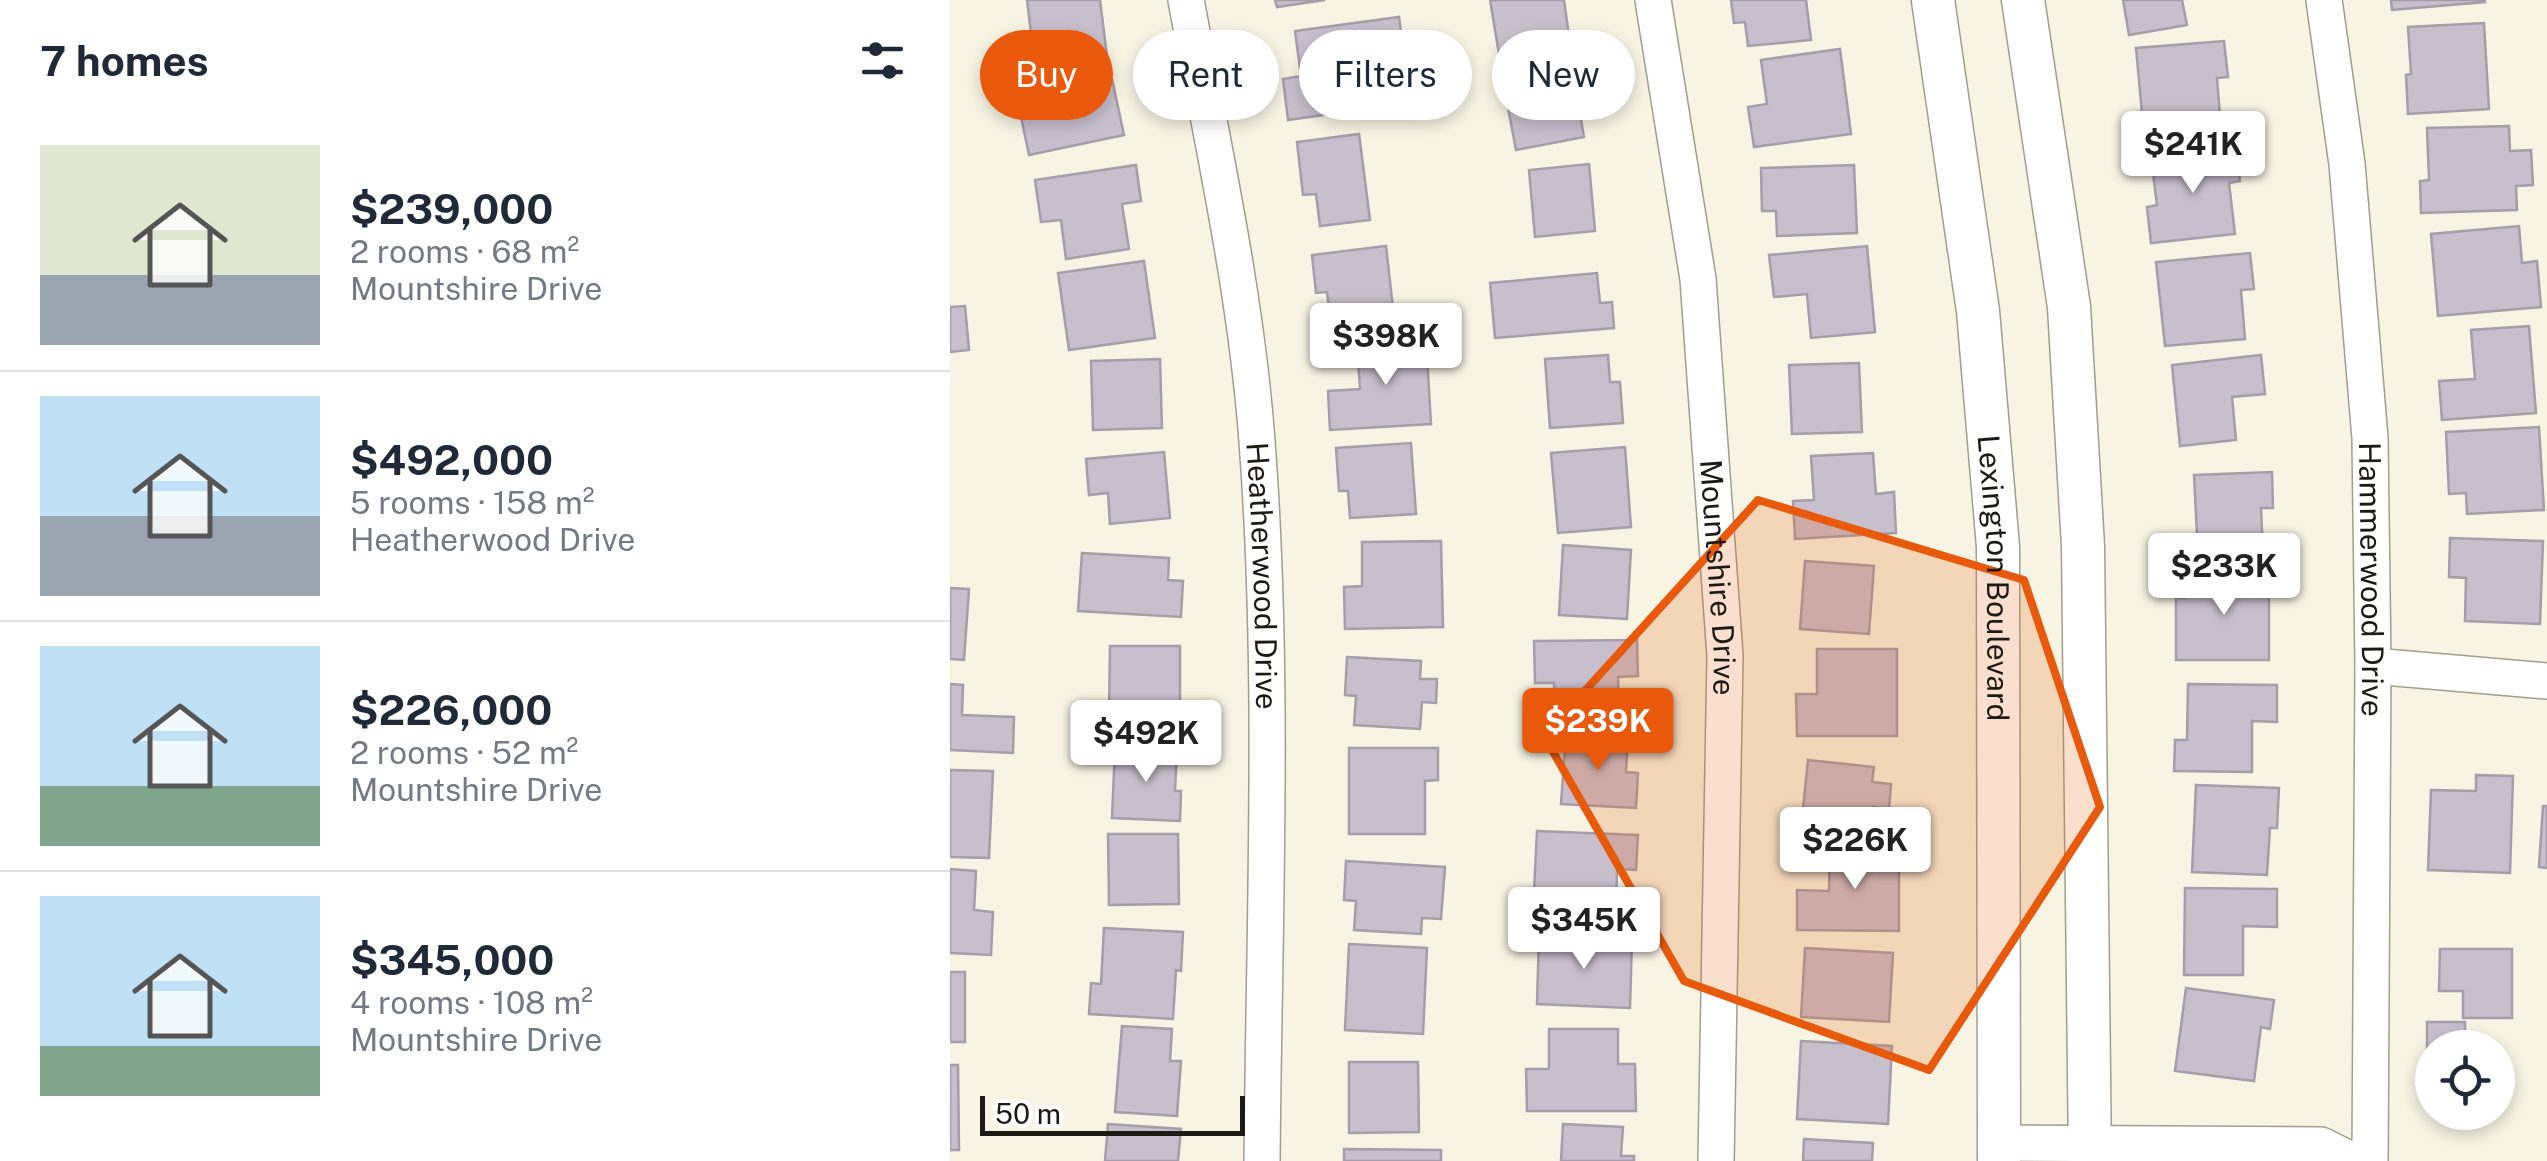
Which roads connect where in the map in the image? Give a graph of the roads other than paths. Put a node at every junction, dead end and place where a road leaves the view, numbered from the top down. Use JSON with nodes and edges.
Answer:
{"nodes":[{"id":1,"x":1186,"y":0,"type":"edge"},
{"id":2,"x":1653,"y":0,"type":"edge"},
{"id":3,"x":1933,"y":0,"type":"edge"},
{"id":4,"x":2023,"y":0,"type":"edge"},
{"id":5,"x":2324,"y":0,"type":"edge"},
{"id":6,"x":2373,"y":666,"type":"junction"},
{"id":7,"x":2547,"y":681,"type":"edge"},
{"id":8,"x":2000,"y":1152,"type":"edge"},
{"id":9,"x":2090,"y":1152,"type":"edge"},
{"id":10,"x":1262,"y":1161,"type":"edge"},
{"id":11,"x":1716,"y":1161,"type":"edge"},
{"id":12,"x":2354,"y":1161,"type":"edge"},
{"id":13,"x":2370,"y":1161,"type":"edge"}],
"edges":[{"from":1,"to":10,"type":"street","name":"Heatherwood Drive"},
{"from":2,"to":11,"type":"street","name":"Mountshire Drive"},
{"from":3,"to":8,"type":"street","name":"Lexington Boulevard"},
{"from":4,"to":9,"type":"street"},
{"from":5,"to":6,"type":"street","name":"Hammerwood Drive"},
{"from":6,"to":7,"type":"street"},
{"from":6,"to":13,"type":"street","name":"Hammerwood Drive"},
{"from":8,"to":9,"type":"street"},
{"from":9,"to":12,"type":"street"}]}
